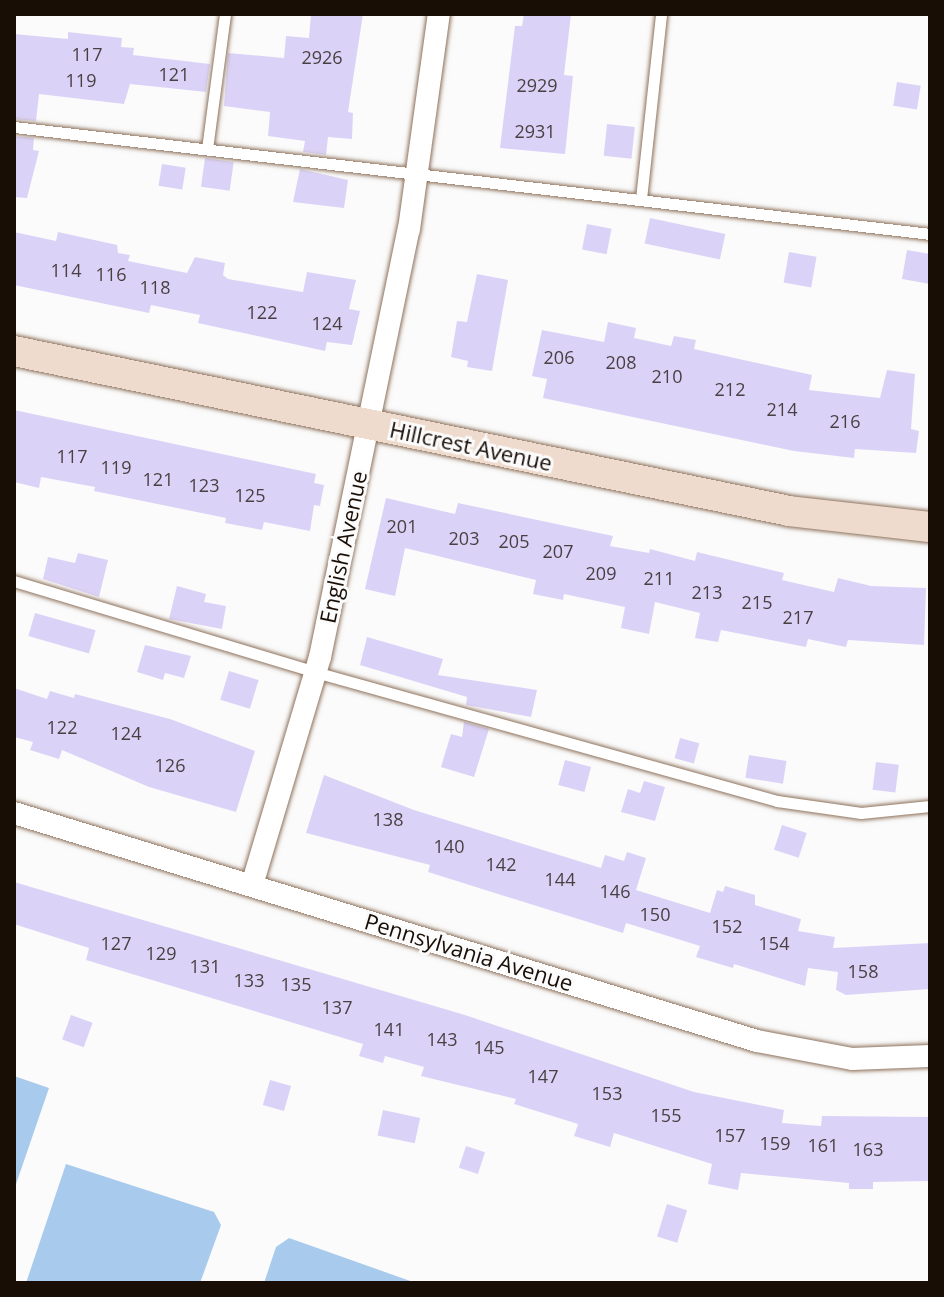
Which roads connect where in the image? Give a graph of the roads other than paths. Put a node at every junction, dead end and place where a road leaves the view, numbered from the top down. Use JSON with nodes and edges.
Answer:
{"nodes":[{"id":1,"x":225,"y":14,"type":"edge"},
{"id":2,"x":439,"y":14,"type":"edge"},
{"id":3,"x":661,"y":14,"type":"edge"},
{"id":4,"x":14,"y":127,"type":"edge"},
{"id":5,"x":207,"y":149,"type":"junction"},
{"id":6,"x":419,"y":175,"type":"junction"},
{"id":7,"x":641,"y":199,"type":"junction"},
{"id":8,"x":930,"y":234,"type":"edge"},
{"id":9,"x":14,"y":351,"type":"edge"},
{"id":10,"x":368,"y":424,"type":"junction"},
{"id":11,"x":930,"y":527,"type":"edge"},
{"id":12,"x":14,"y":581,"type":"edge"},
{"id":13,"x":315,"y":672,"type":"junction"},
{"id":14,"x":930,"y":806,"type":"edge"},
{"id":15,"x":14,"y":813,"type":"edge"},
{"id":16,"x":252,"y":885,"type":"junction"},
{"id":17,"x":930,"y":1056,"type":"edge"}],
"edges":[{"from":1,"to":5,"type":"lane"},
{"from":2,"to":6,"type":"street","name":"English Avenue"},
{"from":3,"to":7,"type":"lane"},
{"from":4,"to":5,"type":"lane"},
{"from":5,"to":6,"type":"lane"},
{"from":6,"to":7,"type":"lane"},
{"from":6,"to":10,"type":"street","name":"English Avenue"},
{"from":7,"to":8,"type":"lane"},
{"from":9,"to":10,"type":"main road","name":"Hillcrest Avenue"},
{"from":10,"to":11,"type":"main road","name":"Hillcrest Avenue"},
{"from":10,"to":13,"type":"street","name":"English Avenue"},
{"from":12,"to":13,"type":"lane"},
{"from":13,"to":14,"type":"lane"},
{"from":13,"to":16,"type":"street","name":"English Avenue"},
{"from":15,"to":16,"type":"street","name":"Pennsylvania Avenue"},
{"from":16,"to":17,"type":"street","name":"Pennsylvania Avenue"}]}
